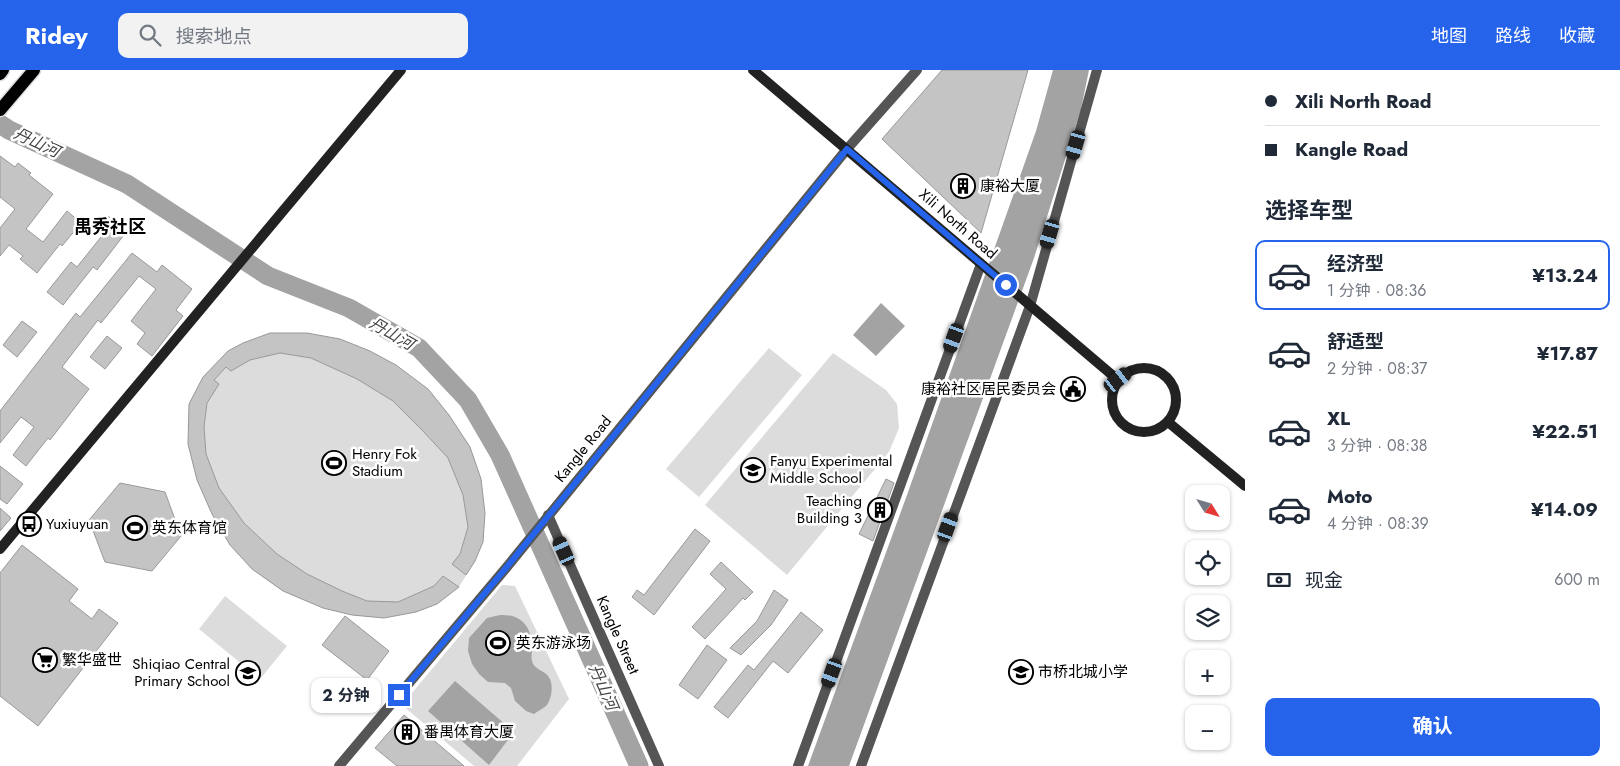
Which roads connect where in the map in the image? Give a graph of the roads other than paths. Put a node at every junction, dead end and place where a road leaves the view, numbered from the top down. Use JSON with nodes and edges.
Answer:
{"nodes":[{"id":1,"x":3,"y":70,"type":"edge"},
{"id":2,"x":34,"y":70,"type":"edge"},
{"id":3,"x":401,"y":70,"type":"edge"},
{"id":4,"x":753,"y":70,"type":"edge"},
{"id":5,"x":917,"y":70,"type":"edge"},
{"id":6,"x":1097,"y":70,"type":"edge"},
{"id":7,"x":0,"y":74,"type":"edge"},
{"id":8,"x":4,"y":105,"type":"edge"},
{"id":9,"x":847,"y":149,"type":"junction"},
{"id":10,"x":982,"y":264,"type":"junction"},
{"id":11,"x":1030,"y":306,"type":"junction"},
{"id":12,"x":1118,"y":380,"type":"junction"},
{"id":13,"x":1168,"y":422,"type":"junction"},
{"id":14,"x":1245,"y":486,"type":"edge"},
{"id":15,"x":548,"y":515,"type":"junction"},
{"id":16,"x":0,"y":549,"type":"edge"},
{"id":17,"x":338,"y":766,"type":"edge"},
{"id":18,"x":659,"y":766,"type":"edge"},
{"id":19,"x":798,"y":766,"type":"edge"},
{"id":20,"x":861,"y":766,"type":"edge"}],
"edges":[{"from":1,"to":7,"type":"main road"},
{"from":2,"to":8,"type":"main road"},
{"from":3,"to":16,"type":"street"},
{"from":4,"to":9,"type":"street","name":"Xili North Road"},
{"from":5,"to":9,"type":"street","name":"Kangle Road"},
{"from":6,"to":11,"type":"street"},
{"from":9,"to":10,"type":"street","name":"Xili North Road"},
{"from":9,"to":15,"type":"street","name":"Kangle Road"},
{"from":10,"to":11,"type":"street","name":"Xili North Road"},
{"from":10,"to":19,"type":"street"},
{"from":11,"to":12,"type":"street","name":"Xili North Road"},
{"from":11,"to":20,"type":"street"},
{"from":12,"to":13,"type":"street"},
{"from":12,"to":13,"type":"street"},
{"from":13,"to":14,"type":"street"},
{"from":15,"to":17,"type":"street","name":"Kangle Road"},
{"from":15,"to":18,"type":"street","name":"Kangle Street"}]}
